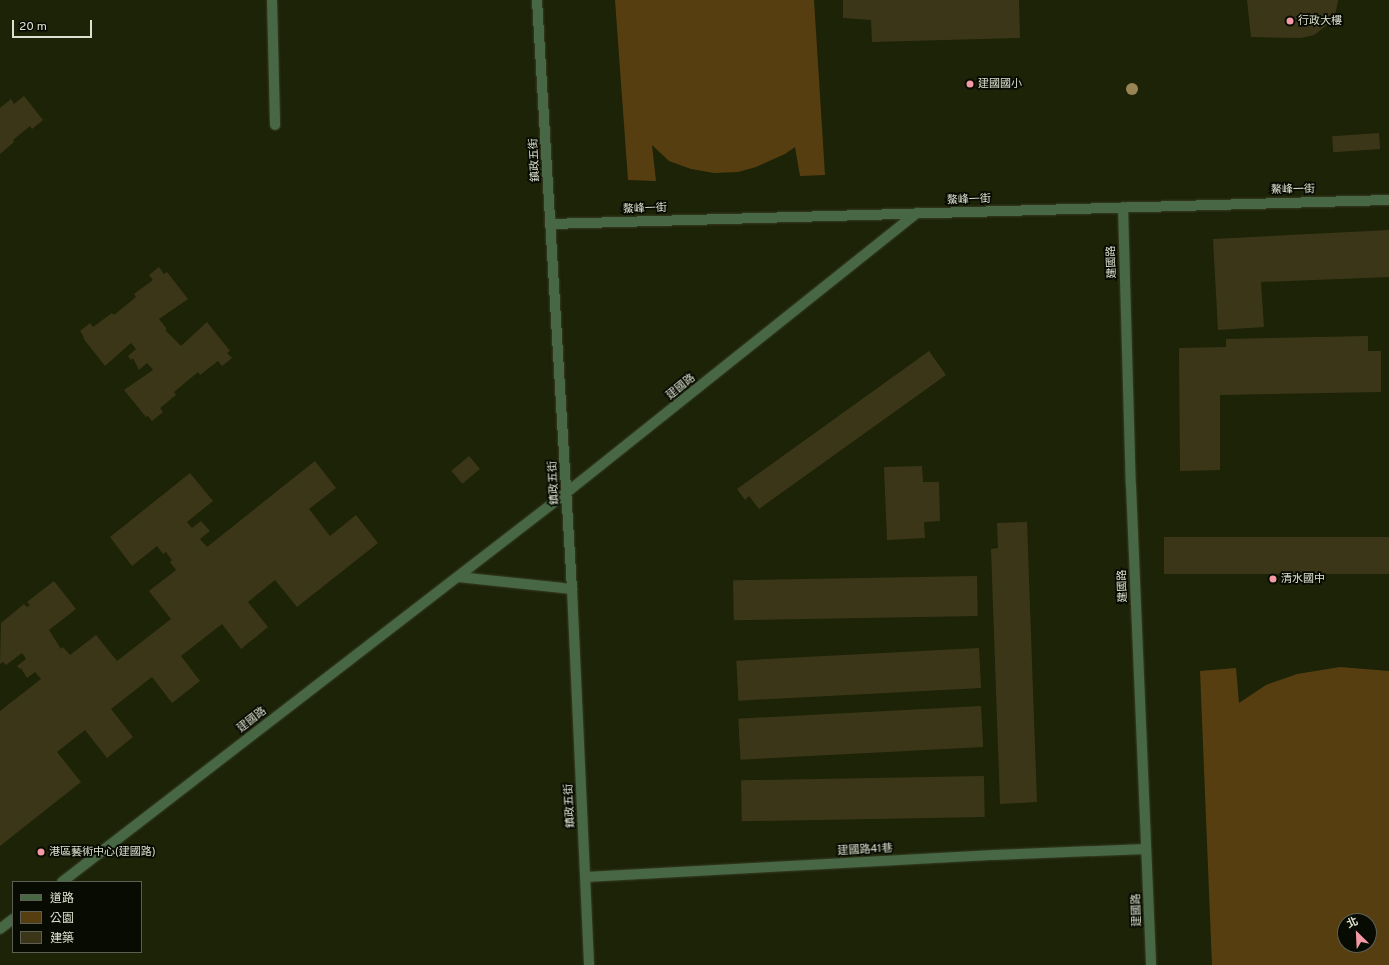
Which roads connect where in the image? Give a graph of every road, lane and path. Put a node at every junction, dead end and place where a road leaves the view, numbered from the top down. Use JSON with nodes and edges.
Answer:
{"nodes":[{"id":1,"x":272,"y":0,"type":"edge"},
{"id":2,"x":537,"y":0,"type":"edge"},
{"id":3,"x":275,"y":126,"type":"dead end"},
{"id":4,"x":1389,"y":200,"type":"edge"},
{"id":5,"x":1123,"y":207,"type":"junction"},
{"id":6,"x":917,"y":213,"type":"junction"},
{"id":7,"x":550,"y":224,"type":"junction"},
{"id":8,"x":566,"y":493,"type":"junction"},
{"id":9,"x":458,"y":577,"type":"junction"},
{"id":10,"x":572,"y":589,"type":"junction"},
{"id":11,"x":1146,"y":849,"type":"junction"},
{"id":12,"x":586,"y":877,"type":"junction"},
{"id":13,"x":63,"y":881,"type":"edge"},
{"id":14,"x":12,"y":920,"type":"edge"},
{"id":15,"x":0,"y":929,"type":"edge"},
{"id":16,"x":589,"y":965,"type":"edge"},
{"id":17,"x":1151,"y":965,"type":"edge"}],
"edges":[{"from":1,"to":3,"type":"street"},
{"from":2,"to":7,"type":"street","name":"鎮政五街"},
{"from":4,"to":5,"type":"street","name":"鰲峰一街"},
{"from":5,"to":6,"type":"street","name":"鰲峰一街"},
{"from":5,"to":11,"type":"street","name":"建國路"},
{"from":6,"to":7,"type":"street","name":"鰲峰一街"},
{"from":6,"to":8,"type":"street","name":"建國路"},
{"from":7,"to":8,"type":"street","name":"鎮政五街"},
{"from":8,"to":9,"type":"street","name":"建國路"},
{"from":8,"to":10,"type":"street","name":"鎮政五街"},
{"from":9,"to":10,"type":"street"},
{"from":9,"to":13,"type":"street","name":"建國路"},
{"from":10,"to":12,"type":"street","name":"鎮政五街"},
{"from":11,"to":12,"type":"street","name":"建國路41巷"},
{"from":11,"to":17,"type":"street","name":"建國路"},
{"from":12,"to":16,"type":"street","name":"鎮政五街"},
{"from":14,"to":15,"type":"street"}]}
